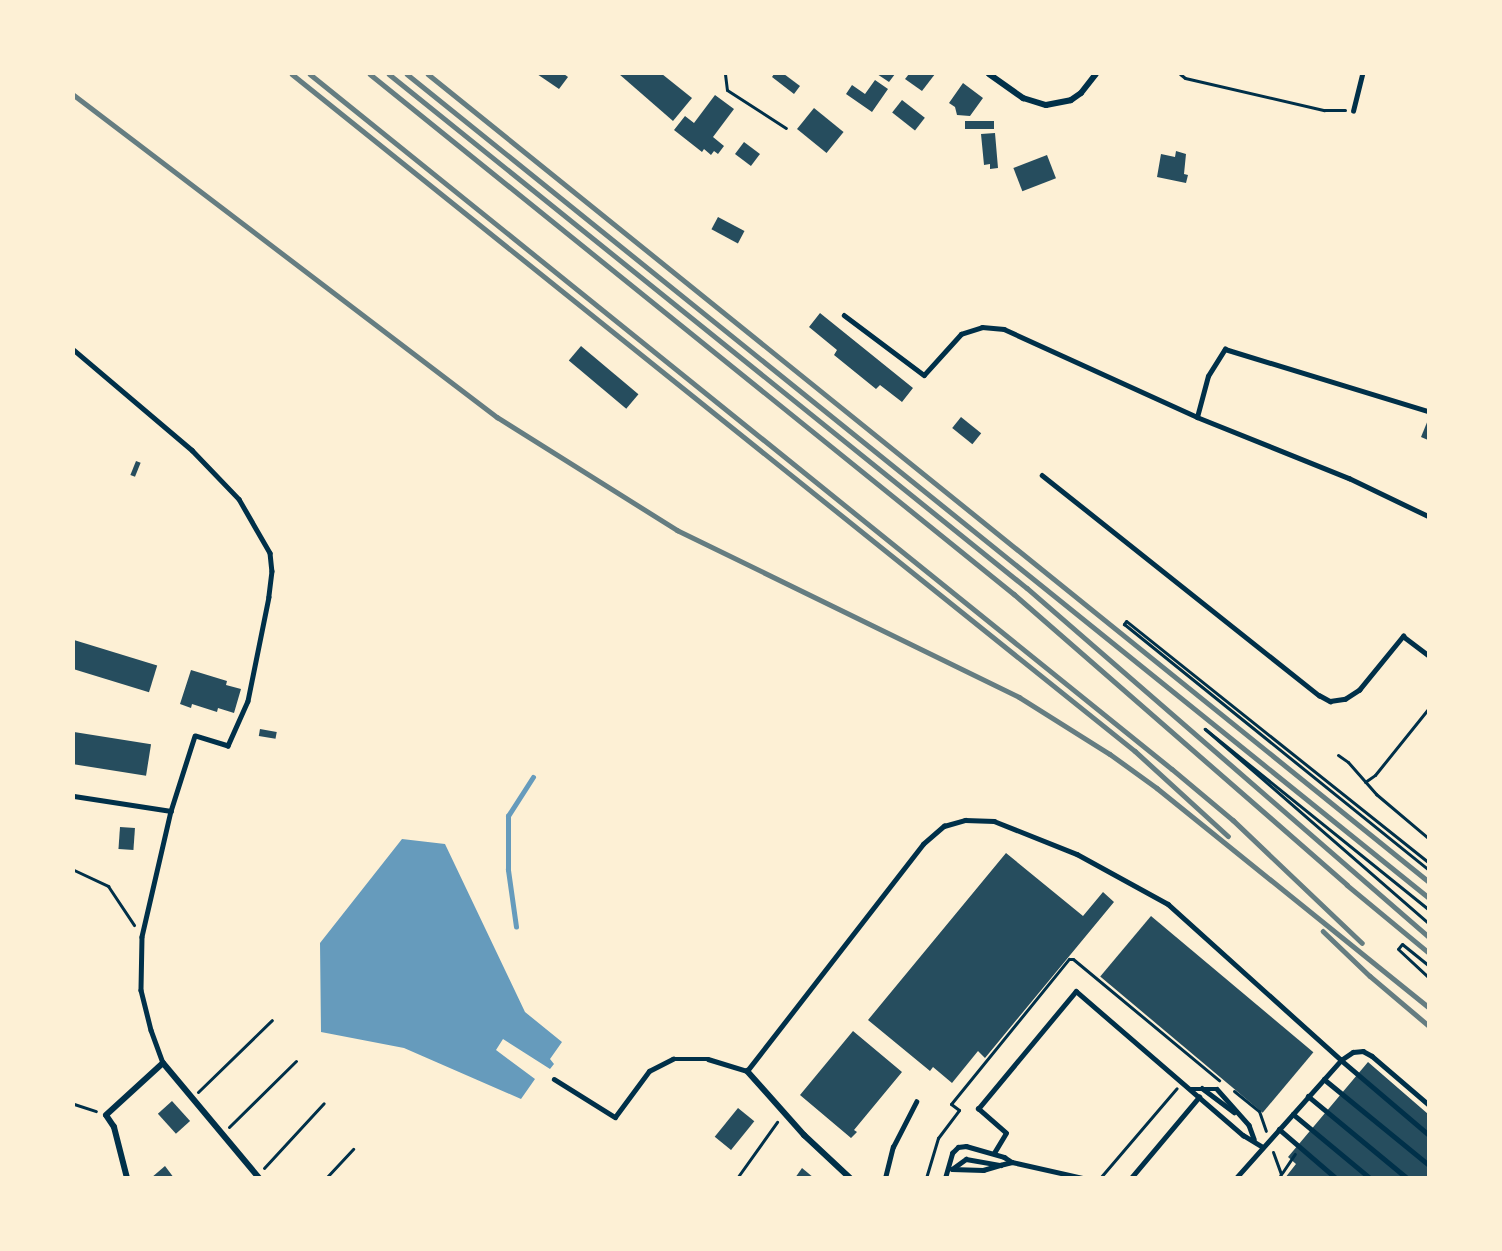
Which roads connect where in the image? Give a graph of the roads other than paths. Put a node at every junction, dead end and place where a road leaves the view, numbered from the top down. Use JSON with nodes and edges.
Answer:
{"nodes":[{"id":1,"x":989,"y":74,"type":"edge"},
{"id":2,"x":1096,"y":74,"type":"edge"},
{"id":3,"x":1362,"y":74,"type":"edge"},
{"id":4,"x":1353,"y":111,"type":"road end"},
{"id":5,"x":844,"y":315,"type":"dead end"},
{"id":6,"x":74,"y":350,"type":"edge"},
{"id":7,"x":1428,"y":411,"type":"edge"},
{"id":8,"x":1197,"y":417,"type":"junction"},
{"id":9,"x":1042,"y":474,"type":"dead end"},
{"id":10,"x":1428,"y":516,"type":"edge"},
{"id":11,"x":1428,"y":655,"type":"edge"},
{"id":12,"x":74,"y":796,"type":"edge"},
{"id":13,"x":171,"y":811,"type":"junction"},
{"id":14,"x":1341,"y":1060,"type":"junction"},
{"id":15,"x":163,"y":1063,"type":"junction"},
{"id":16,"x":747,"y":1071,"type":"junction"},
{"id":17,"x":554,"y":1079,"type":"dead end"},
{"id":18,"x":1324,"y":1079,"type":"junction"},
{"id":19,"x":1202,"y":1088,"type":"junction"},
{"id":20,"x":1191,"y":1089,"type":"junction"},
{"id":21,"x":1199,"y":1096,"type":"junction"},
{"id":22,"x":1308,"y":1096,"type":"junction"},
{"id":23,"x":916,"y":1102,"type":"dead end"},
{"id":24,"x":1428,"y":1104,"type":"edge"},
{"id":25,"x":1236,"y":1113,"type":"junction"},
{"id":26,"x":1293,"y":1114,"type":"junction"},
{"id":27,"x":1279,"y":1129,"type":"junction"},
{"id":28,"x":1428,"y":1134,"type":"edge"},
{"id":29,"x":1254,"y":1139,"type":"junction"},
{"id":30,"x":1263,"y":1147,"type":"junction"},
{"id":31,"x":994,"y":1153,"type":"junction"},
{"id":32,"x":1012,"y":1162,"type":"junction"},
{"id":33,"x":1428,"y":1164,"type":"edge"},
{"id":34,"x":1000,"y":1165,"type":"junction"},
{"id":35,"x":952,"y":1169,"type":"junction"},
{"id":36,"x":258,"y":1176,"type":"edge"},
{"id":37,"x":127,"y":1178,"type":"edge"},
{"id":38,"x":850,"y":1178,"type":"edge"},
{"id":39,"x":885,"y":1178,"type":"edge"},
{"id":40,"x":945,"y":1178,"type":"edge"},
{"id":41,"x":1083,"y":1178,"type":"edge"},
{"id":42,"x":1131,"y":1178,"type":"edge"},
{"id":43,"x":1236,"y":1178,"type":"edge"},
{"id":44,"x":1336,"y":1178,"type":"edge"},
{"id":45,"x":1370,"y":1178,"type":"edge"},
{"id":46,"x":1407,"y":1178,"type":"edge"}],
"edges":[{"from":1,"to":2,"type":"street"},
{"from":3,"to":4,"type":"lane"},
{"from":5,"to":8,"type":"lane"},
{"from":6,"to":13,"type":"lane"},
{"from":7,"to":8,"type":"lane"},
{"from":8,"to":10,"type":"lane"},
{"from":9,"to":11,"type":"lane"},
{"from":12,"to":13,"type":"lane"},
{"from":13,"to":15,"type":"lane"},
{"from":14,"to":16,"type":"lane"},
{"from":14,"to":18,"type":"lane"},
{"from":14,"to":24,"type":"lane"},
{"from":14,"to":28,"type":"lane"},
{"from":15,"to":36,"type":"street"},
{"from":15,"to":37,"type":"street"},
{"from":16,"to":17,"type":"lane"},
{"from":16,"to":38,"type":"street"},
{"from":18,"to":22,"type":"lane"},
{"from":18,"to":33,"type":"lane"},
{"from":19,"to":20,"type":"lane"},
{"from":19,"to":25,"type":"lane"},
{"from":19,"to":25,"type":"lane"},
{"from":20,"to":21,"type":"lane"},
{"from":20,"to":31,"type":"lane"},
{"from":21,"to":29,"type":"lane"},
{"from":21,"to":42,"type":"lane"},
{"from":22,"to":26,"type":"lane"},
{"from":22,"to":46,"type":"lane"},
{"from":23,"to":39,"type":"lane"},
{"from":25,"to":29,"type":"lane"},
{"from":26,"to":27,"type":"lane"},
{"from":26,"to":45,"type":"lane"},
{"from":27,"to":30,"type":"lane"},
{"from":27,"to":44,"type":"lane"},
{"from":29,"to":30,"type":"lane"},
{"from":30,"to":43,"type":"lane"},
{"from":31,"to":32,"type":"lane"},
{"from":31,"to":40,"type":"lane"},
{"from":32,"to":34,"type":"lane"},
{"from":32,"to":41,"type":"lane"},
{"from":34,"to":35,"type":"lane"},
{"from":34,"to":35,"type":"lane"},
{"from":35,"to":40,"type":"lane"}]}
